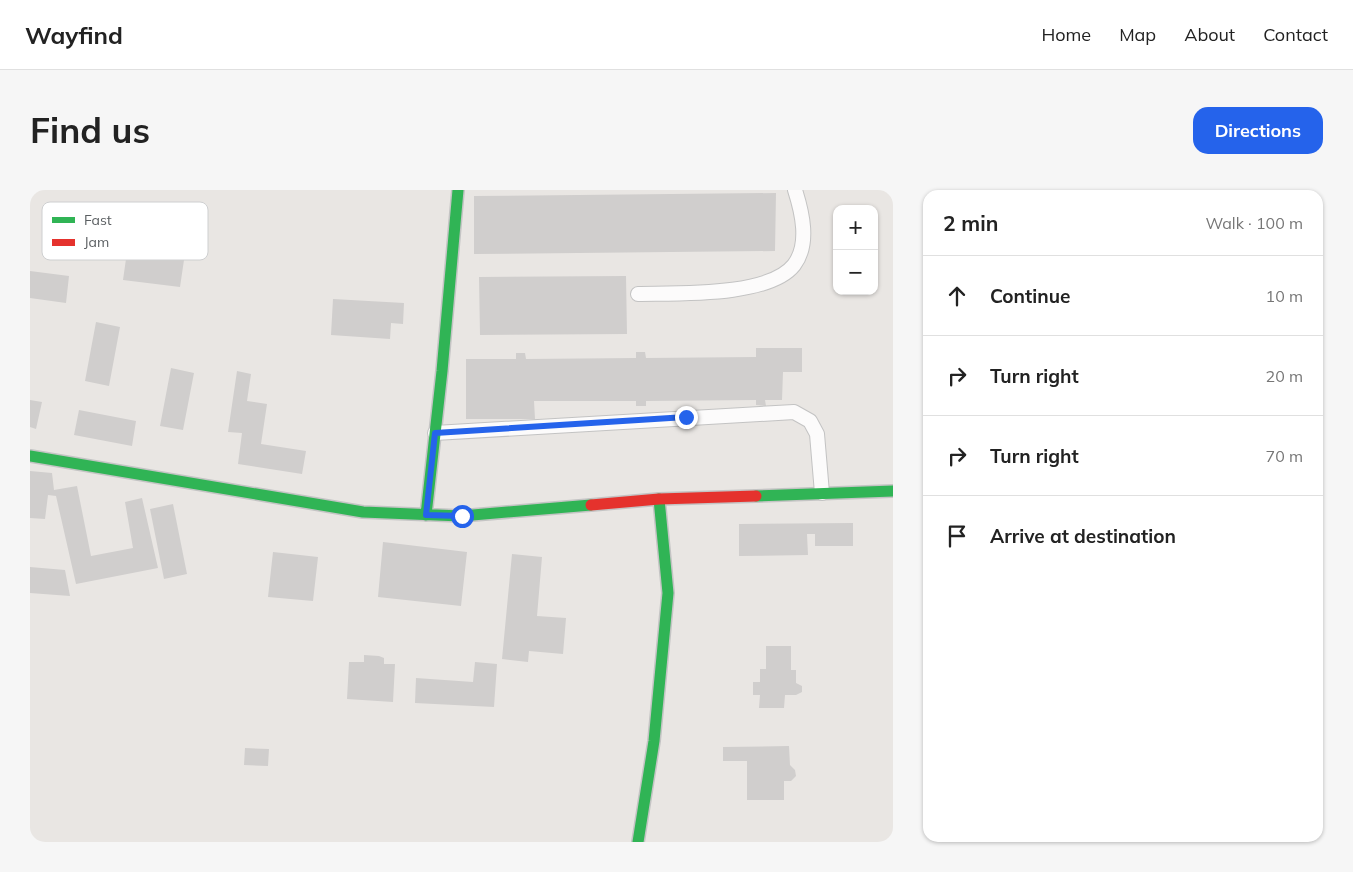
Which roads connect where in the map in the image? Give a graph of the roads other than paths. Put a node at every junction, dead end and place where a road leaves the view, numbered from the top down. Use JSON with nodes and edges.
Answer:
{"nodes":[{"id":1,"x":458,"y":190,"type":"edge"},
{"id":2,"x":795,"y":190,"type":"edge"},
{"id":3,"x":638,"y":294,"type":"dead end"},
{"id":4,"x":435,"y":433,"type":"junction"},
{"id":5,"x":30,"y":456,"type":"edge"},
{"id":6,"x":893,"y":491,"type":"edge"},
{"id":7,"x":822,"y":493,"type":"junction"},
{"id":8,"x":659,"y":499,"type":"junction"},
{"id":9,"x":426,"y":515,"type":"junction"},
{"id":10,"x":638,"y":842,"type":"edge"}],
"edges":[{"from":1,"to":4,"type":"street"},
{"from":2,"to":3,"type":"lane"},
{"from":4,"to":7,"type":"lane"},
{"from":4,"to":9,"type":"street"},
{"from":5,"to":9,"type":"street"},
{"from":6,"to":7,"type":"street"},
{"from":7,"to":8,"type":"street"},
{"from":8,"to":9,"type":"street"},
{"from":8,"to":10,"type":"street"}]}
